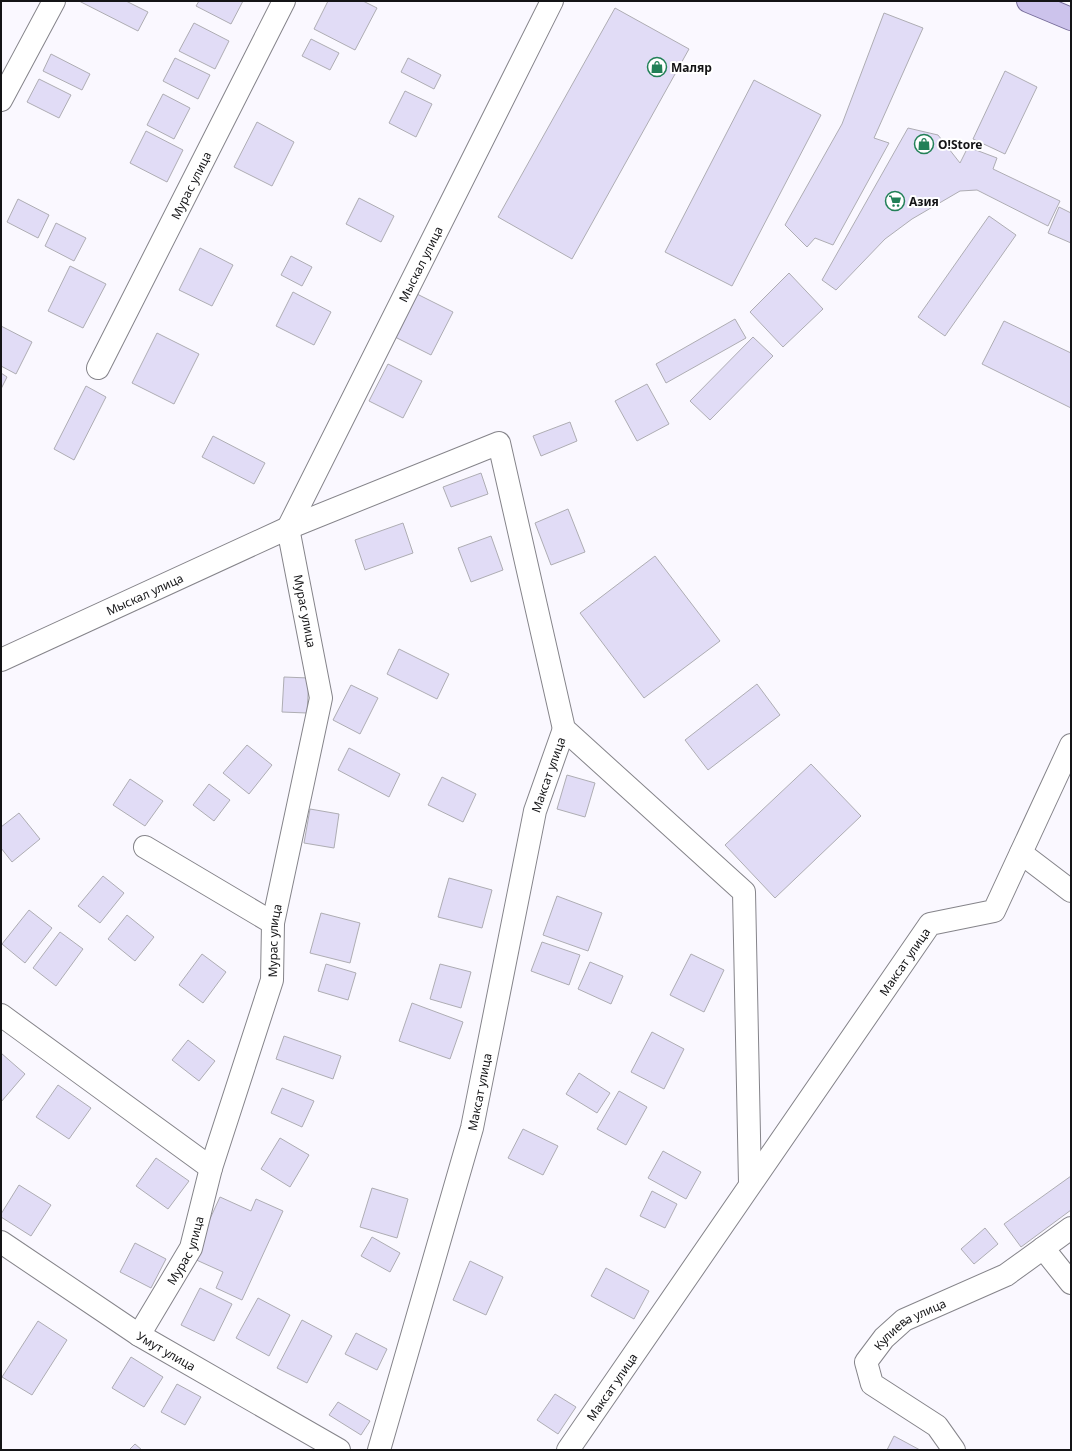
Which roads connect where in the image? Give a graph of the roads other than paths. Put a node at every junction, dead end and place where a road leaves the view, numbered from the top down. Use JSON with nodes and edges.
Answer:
{"nodes":[{"id":1,"x":54,"y":1,"type":"edge"},
{"id":2,"x":284,"y":1,"type":"edge"},
{"id":3,"x":552,"y":1,"type":"edge"},
{"id":4,"x":1028,"y":1,"type":"edge"},
{"id":5,"x":1071,"y":19,"type":"edge"},
{"id":6,"x":1,"y":100,"type":"edge"},
{"id":7,"x":98,"y":368,"type":"dead end"},
{"id":8,"x":499,"y":443,"type":"joint"},
{"id":9,"x":288,"y":528,"type":"junction"},
{"id":10,"x":1,"y":660,"type":"edge"},
{"id":11,"x":564,"y":729,"type":"junction"},
{"id":12,"x":1071,"y":744,"type":"edge"},
{"id":13,"x":145,"y":847,"type":"dead end"},
{"id":14,"x":1021,"y":853,"type":"junction"},
{"id":15,"x":1071,"y":890,"type":"edge"},
{"id":16,"x":273,"y":923,"type":"junction"},
{"id":17,"x":1,"y":1015,"type":"edge"},
{"id":18,"x":211,"y":1168,"type":"junction"},
{"id":19,"x":750,"y":1184,"type":"junction"},
{"id":20,"x":1071,"y":1228,"type":"edge"},
{"id":21,"x":1,"y":1242,"type":"edge"},
{"id":22,"x":1043,"y":1248,"type":"junction"},
{"id":23,"x":1071,"y":1283,"type":"edge"},
{"id":24,"x":139,"y":1335,"type":"junction"},
{"id":25,"x":339,"y":1450,"type":"edge"},
{"id":26,"x":379,"y":1450,"type":"edge"},
{"id":27,"x":568,"y":1450,"type":"edge"},
{"id":28,"x":954,"y":1450,"type":"edge"}],
"edges":[{"from":1,"to":6,"type":"street"},
{"from":2,"to":7,"type":"street","name":"Мурас улица"},
{"from":3,"to":9,"type":"street","name":"Мыскал улица"},
{"from":4,"to":5,"type":"main road"},
{"from":8,"to":9,"type":"street","name":"Мыскал улица"},
{"from":8,"to":11,"type":"street","name":"Максат улица"},
{"from":9,"to":10,"type":"street","name":"Мыскал улица"},
{"from":9,"to":16,"type":"street","name":"Мурас улица"},
{"from":11,"to":19,"type":"street","name":"Максат улица"},
{"from":11,"to":26,"type":"street","name":"Максат улица"},
{"from":12,"to":14,"type":"street","name":"Максат улица"},
{"from":13,"to":16,"type":"street"},
{"from":14,"to":15,"type":"street"},
{"from":14,"to":19,"type":"street","name":"Максат улица"},
{"from":16,"to":18,"type":"street","name":"Мурас улица"},
{"from":17,"to":18,"type":"street"},
{"from":18,"to":24,"type":"street","name":"Мурас улица"},
{"from":19,"to":27,"type":"street","name":"Максат улица"},
{"from":20,"to":22,"type":"street","name":"Кулиева улица"},
{"from":21,"to":24,"type":"street","name":"Умут улица"},
{"from":22,"to":23,"type":"street"},
{"from":22,"to":28,"type":"street","name":"Кулиева улица"},
{"from":24,"to":25,"type":"street","name":"Умут улица"}]}
